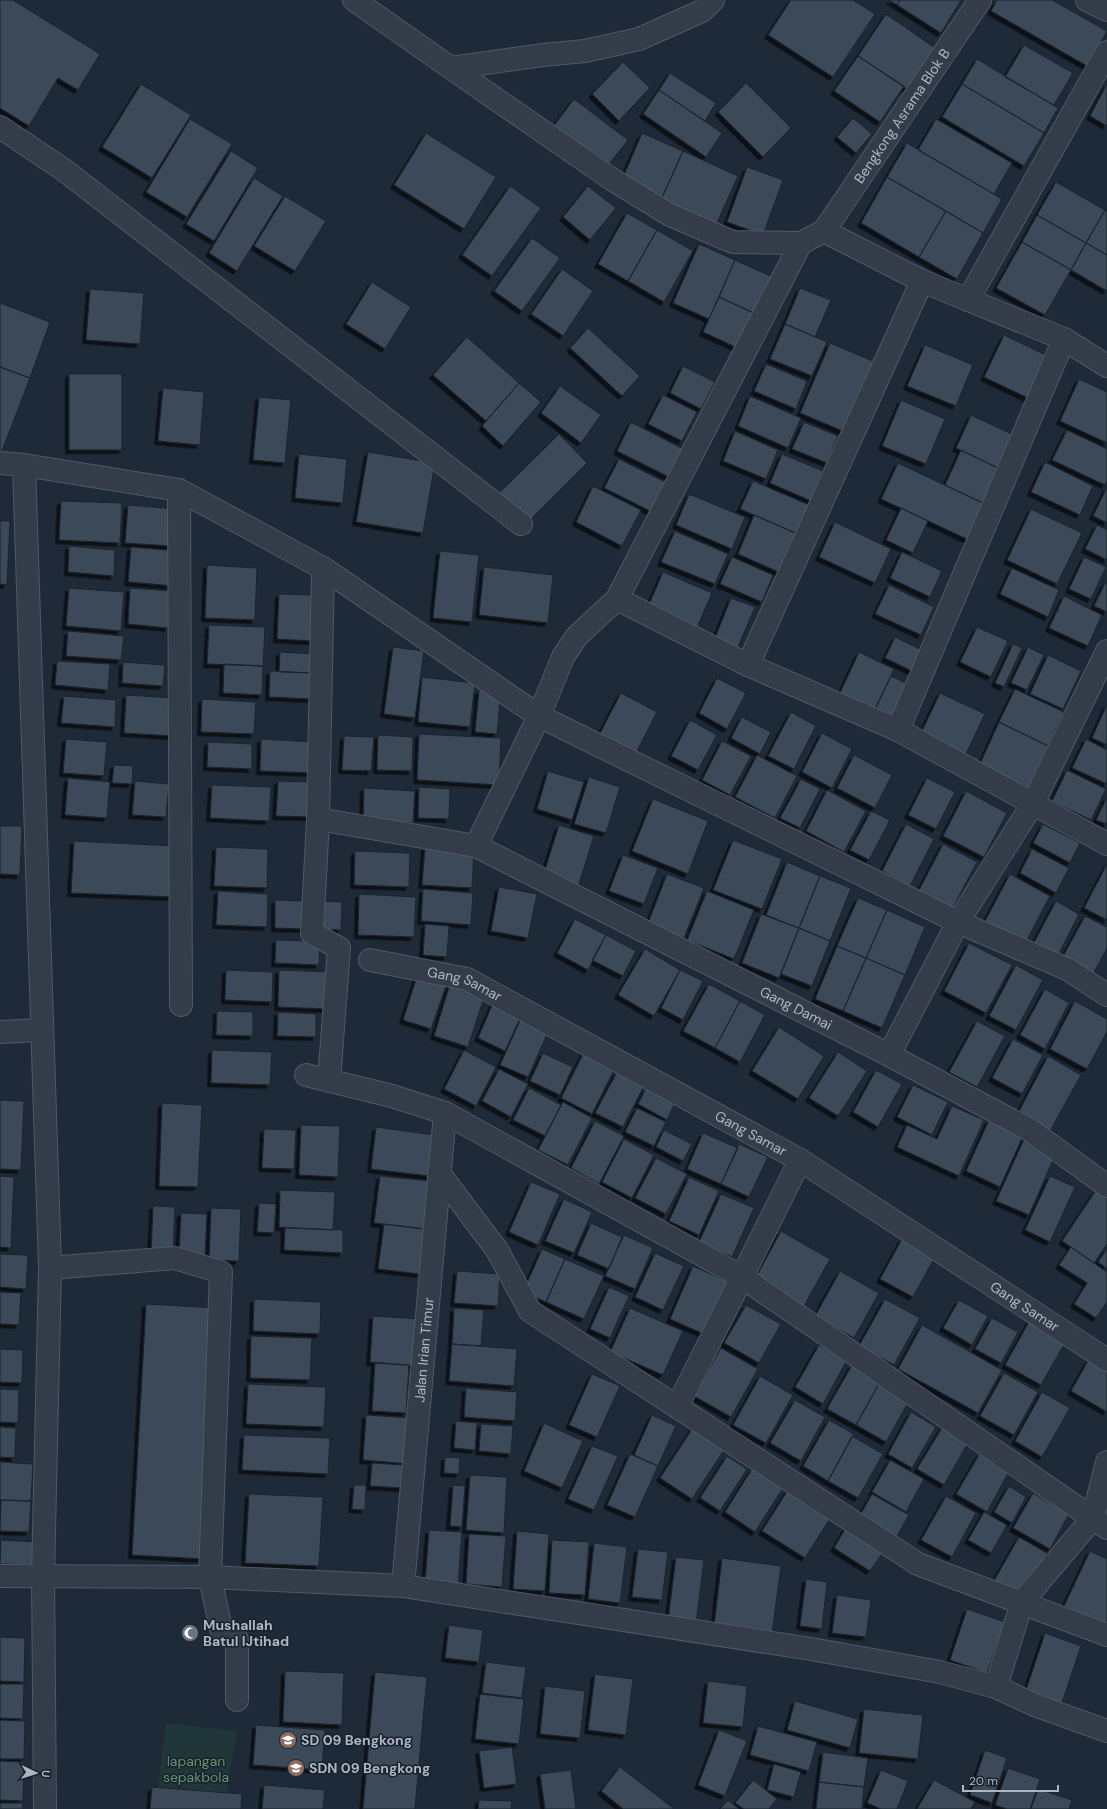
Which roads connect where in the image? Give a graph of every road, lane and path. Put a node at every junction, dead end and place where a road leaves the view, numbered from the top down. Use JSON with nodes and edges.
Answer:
{"nodes":[{"id":1,"x":354,"y":0,"type":"edge"},
{"id":2,"x":713,"y":0,"type":"edge"},
{"id":3,"x":980,"y":0,"type":"edge"},
{"id":4,"x":1087,"y":0,"type":"edge"},
{"id":5,"x":1107,"y":10,"type":"edge"},
{"id":6,"x":1107,"y":52,"type":"edge"},
{"id":7,"x":451,"y":68,"type":"junction"},
{"id":8,"x":0,"y":127,"type":"edge"},
{"id":9,"x":824,"y":231,"type":"junction"},
{"id":10,"x":801,"y":243,"type":"junction"},
{"id":11,"x":922,"y":281,"type":"junction"},
{"id":12,"x":968,"y":300,"type":"junction"},
{"id":13,"x":1064,"y":339,"type":"junction"},
{"id":14,"x":1104,"y":359,"type":"edge"},
{"id":15,"x":0,"y":463,"type":"edge"},
{"id":16,"x":24,"y":465,"type":"junction"},
{"id":17,"x":178,"y":490,"type":"junction"},
{"id":18,"x":522,"y":524,"type":"dead end"},
{"id":19,"x":323,"y":568,"type":"junction"},
{"id":20,"x":617,"y":599,"type":"junction"},
{"id":21,"x":1107,"y":651,"type":"edge"},
{"id":22,"x":748,"y":665,"type":"junction"},
{"id":23,"x":538,"y":716,"type":"junction"},
{"id":24,"x":898,"y":730,"type":"junction"},
{"id":25,"x":1032,"y":805,"type":"junction"},
{"id":26,"x":318,"y":819,"type":"junction"},
{"id":27,"x":1107,"y":844,"type":"edge"},
{"id":28,"x":476,"y":846,"type":"junction"},
{"id":29,"x":958,"y":922,"type":"junction"},
{"id":30,"x":370,"y":960,"type":"dead end"},
{"id":31,"x":1107,"y":995,"type":"edge"},
{"id":32,"x":181,"y":1005,"type":"dead end"},
{"id":33,"x":42,"y":1030,"type":"junction"},
{"id":34,"x":0,"y":1032,"type":"edge"},
{"id":35,"x":889,"y":1055,"type":"junction"},
{"id":36,"x":306,"y":1075,"type":"dead end"},
{"id":37,"x":329,"y":1081,"type":"junction"},
{"id":38,"x":445,"y":1113,"type":"junction"},
{"id":39,"x":800,"y":1160,"type":"junction"},
{"id":40,"x":439,"y":1173,"type":"junction"},
{"id":41,"x":1107,"y":1186,"type":"edge"},
{"id":42,"x":50,"y":1268,"type":"junction"},
{"id":43,"x":742,"y":1277,"type":"junction"},
{"id":44,"x":1107,"y":1360,"type":"edge"},
{"id":45,"x":677,"y":1407,"type":"junction"},
{"id":46,"x":1107,"y":1462,"type":"edge"},
{"id":47,"x":1100,"y":1523,"type":"edge"},
{"id":48,"x":0,"y":1576,"type":"edge"},
{"id":49,"x":43,"y":1577,"type":"junction"},
{"id":50,"x":210,"y":1577,"type":"junction"},
{"id":51,"x":403,"y":1586,"type":"junction"},
{"id":52,"x":1022,"y":1602,"type":"junction"},
{"id":53,"x":1107,"y":1635,"type":"edge"},
{"id":54,"x":996,"y":1687,"type":"junction"},
{"id":55,"x":237,"y":1700,"type":"dead end"},
{"id":56,"x":1107,"y":1731,"type":"edge"},
{"id":57,"x":45,"y":1809,"type":"edge"}],
"edges":[{"from":1,"to":7,"type":"street"},
{"from":2,"to":7,"type":"street"},
{"from":3,"to":9,"type":"street","name":"Bengkong Asrama Blok B"},
{"from":4,"to":5,"type":"street"},
{"from":6,"to":12,"type":"street"},
{"from":7,"to":10,"type":"street"},
{"from":8,"to":18,"type":"street"},
{"from":9,"to":10,"type":"street"},
{"from":9,"to":11,"type":"street"},
{"from":10,"to":20,"type":"street"},
{"from":11,"to":12,"type":"street"},
{"from":11,"to":22,"type":"street"},
{"from":12,"to":13,"type":"street"},
{"from":13,"to":14,"type":"street"},
{"from":13,"to":24,"type":"street"},
{"from":15,"to":16,"type":"street"},
{"from":16,"to":17,"type":"street"},
{"from":16,"to":33,"type":"street"},
{"from":17,"to":19,"type":"street"},
{"from":17,"to":32,"type":"street"},
{"from":19,"to":23,"type":"street"},
{"from":19,"to":26,"type":"street"},
{"from":20,"to":22,"type":"street"},
{"from":20,"to":23,"type":"street"},
{"from":21,"to":25,"type":"street"},
{"from":22,"to":24,"type":"street"},
{"from":23,"to":28,"type":"street"},
{"from":23,"to":29,"type":"street"},
{"from":24,"to":25,"type":"street"},
{"from":25,"to":27,"type":"street"},
{"from":25,"to":29,"type":"street"},
{"from":26,"to":28,"type":"street","name":"Gang Damai"},
{"from":26,"to":37,"type":"street"},
{"from":28,"to":35,"type":"street","name":"Gang Damai"},
{"from":29,"to":31,"type":"street"},
{"from":29,"to":35,"type":"street"},
{"from":30,"to":39,"type":"street","name":"Gang Samar"},
{"from":33,"to":34,"type":"street"},
{"from":33,"to":42,"type":"street"},
{"from":35,"to":41,"type":"street","name":"Gang Damai"},
{"from":36,"to":37,"type":"street"},
{"from":37,"to":38,"type":"street"},
{"from":38,"to":40,"type":"street","name":"Jalan Irian Timur"},
{"from":38,"to":43,"type":"street"},
{"from":39,"to":43,"type":"street"},
{"from":39,"to":44,"type":"street","name":"Gang Samar"},
{"from":40,"to":45,"type":"street"},
{"from":40,"to":51,"type":"street","name":"Jalan Irian Timur"},
{"from":42,"to":49,"type":"street"},
{"from":42,"to":50,"type":"street"},
{"from":43,"to":45,"type":"street"},
{"from":43,"to":47,"type":"street"},
{"from":45,"to":52,"type":"street"},
{"from":46,"to":47,"type":"street"},
{"from":47,"to":52,"type":"street"},
{"from":48,"to":49,"type":"street"},
{"from":49,"to":50,"type":"street"},
{"from":49,"to":57,"type":"street"},
{"from":50,"to":51,"type":"street"},
{"from":50,"to":55,"type":"street"},
{"from":51,"to":54,"type":"street"},
{"from":52,"to":53,"type":"street"},
{"from":52,"to":54,"type":"street"},
{"from":54,"to":56,"type":"street"}]}
